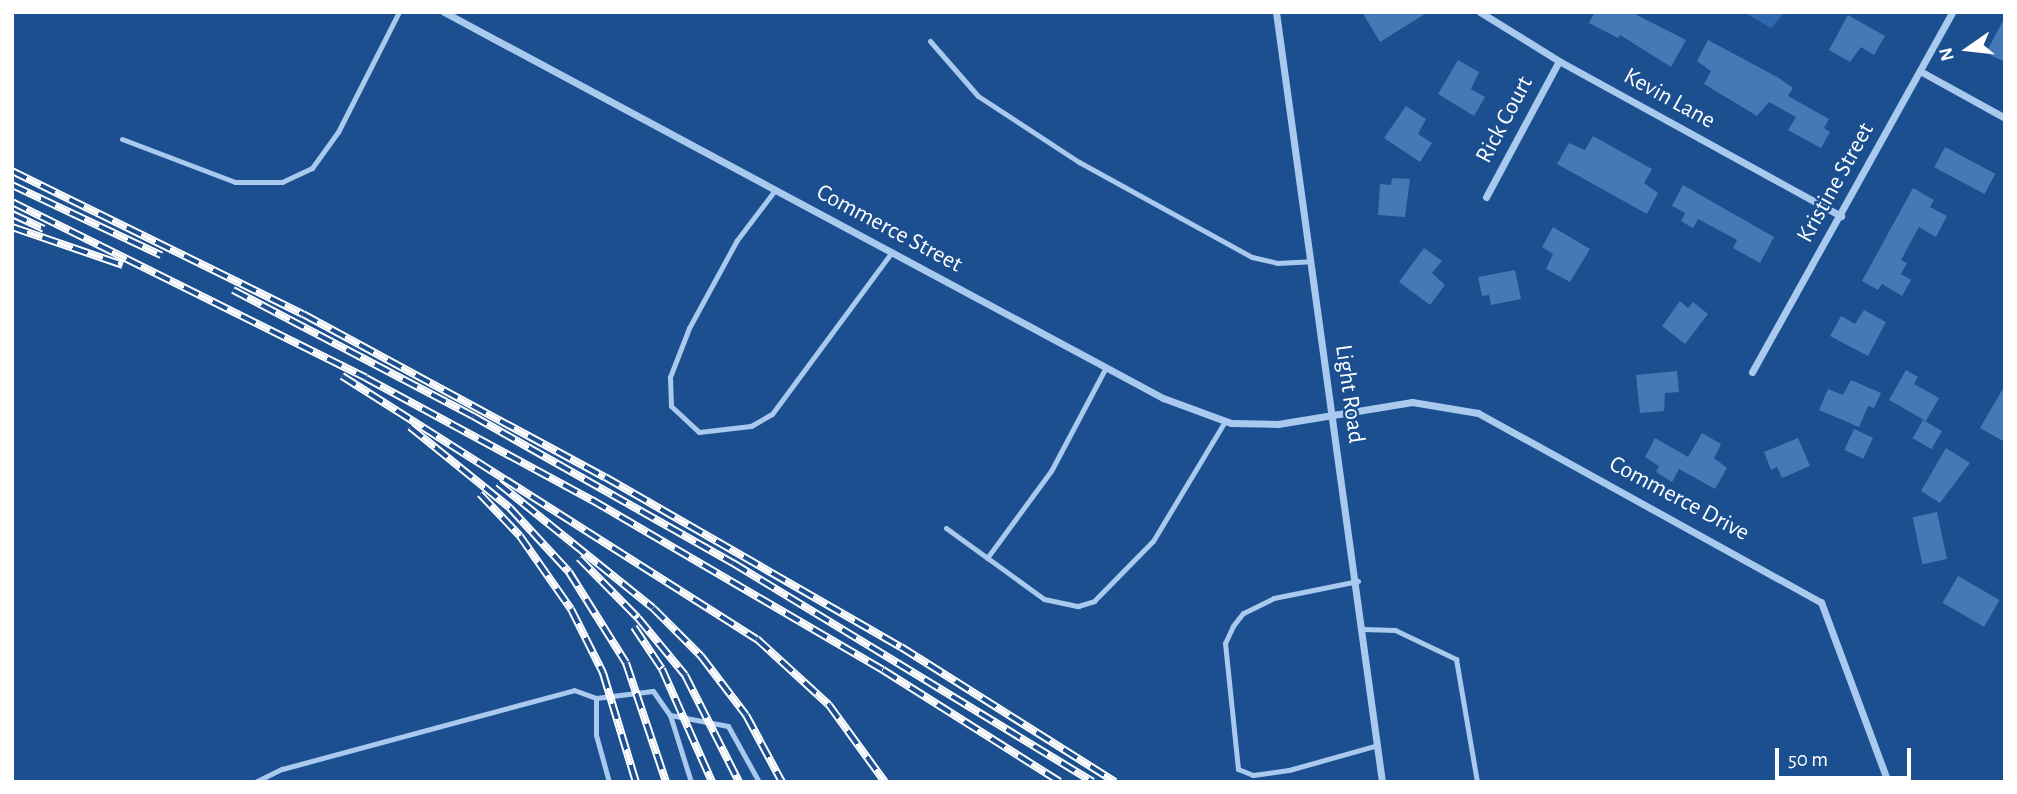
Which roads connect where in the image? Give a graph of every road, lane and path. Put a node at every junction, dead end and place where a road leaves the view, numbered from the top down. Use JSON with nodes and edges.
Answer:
{"nodes":[{"id":1,"x":399,"y":12,"type":"edge"},
{"id":2,"x":443,"y":12,"type":"edge"},
{"id":3,"x":1276,"y":12,"type":"edge"},
{"id":4,"x":1480,"y":12,"type":"edge"},
{"id":5,"x":1952,"y":12,"type":"edge"},
{"id":6,"x":930,"y":41,"type":"dead end"},
{"id":7,"x":1559,"y":61,"type":"junction"},
{"id":8,"x":1920,"y":71,"type":"junction"},
{"id":9,"x":2005,"y":118,"type":"edge"},
{"id":10,"x":122,"y":139,"type":"dead end"},
{"id":11,"x":775,"y":190,"type":"junction"},
{"id":12,"x":1486,"y":197,"type":"dead end"},
{"id":13,"x":1841,"y":216,"type":"junction"},
{"id":14,"x":892,"y":253,"type":"junction"},
{"id":15,"x":1311,"y":261,"type":"junction"},
{"id":16,"x":1106,"y":367,"type":"junction"},
{"id":17,"x":1752,"y":372,"type":"dead end"},
{"id":18,"x":1332,"y":414,"type":"junction"},
{"id":19,"x":1225,"y":421,"type":"junction"},
{"id":20,"x":946,"y":528,"type":"dead end"},
{"id":21,"x":987,"y":558,"type":"junction"},
{"id":22,"x":1358,"y":581,"type":"junction"},
{"id":23,"x":1363,"y":629,"type":"junction"},
{"id":24,"x":596,"y":698,"type":"junction"},
{"id":25,"x":670,"y":715,"type":"junction"},
{"id":26,"x":1378,"y":745,"type":"junction"},
{"id":27,"x":254,"y":782,"type":"edge"},
{"id":28,"x":609,"y":782,"type":"edge"},
{"id":29,"x":691,"y":782,"type":"edge"},
{"id":30,"x":758,"y":782,"type":"edge"},
{"id":31,"x":1382,"y":782,"type":"edge"},
{"id":32,"x":1477,"y":782,"type":"edge"},
{"id":33,"x":1888,"y":782,"type":"edge"}],
"edges":[{"from":1,"to":10,"type":"lane"},
{"from":2,"to":11,"type":"street","name":"Commerce Street"},
{"from":3,"to":15,"type":"street","name":"Light Road"},
{"from":4,"to":7,"type":"street","name":"Kevin Lane"},
{"from":5,"to":8,"type":"street","name":"Kristine Street"},
{"from":6,"to":15,"type":"lane"},
{"from":7,"to":12,"type":"street","name":"Rick Court"},
{"from":7,"to":13,"type":"street","name":"Kevin Lane"},
{"from":8,"to":9,"type":"street"},
{"from":8,"to":13,"type":"street","name":"Kristine Street"},
{"from":11,"to":14,"type":"street","name":"Commerce Street"},
{"from":11,"to":14,"type":"lane"},
{"from":13,"to":17,"type":"street","name":"Kristine Street"},
{"from":14,"to":16,"type":"street","name":"Commerce Street"},
{"from":15,"to":18,"type":"street","name":"Light Road"},
{"from":16,"to":19,"type":"street","name":"Commerce Street"},
{"from":16,"to":21,"type":"lane"},
{"from":18,"to":19,"type":"street","name":"Commerce Street"},
{"from":18,"to":22,"type":"street","name":"Light Road"},
{"from":18,"to":33,"type":"street","name":"Commerce Drive"},
{"from":19,"to":21,"type":"lane"},
{"from":20,"to":21,"type":"lane"},
{"from":22,"to":23,"type":"street","name":"Light Road"},
{"from":22,"to":26,"type":"lane"},
{"from":23,"to":26,"type":"street","name":"Light Road"},
{"from":23,"to":32,"type":"lane"},
{"from":24,"to":25,"type":"lane"},
{"from":24,"to":27,"type":"lane"},
{"from":24,"to":28,"type":"lane"},
{"from":25,"to":29,"type":"lane"},
{"from":25,"to":30,"type":"lane"},
{"from":26,"to":31,"type":"street","name":"Light Road"}]}
